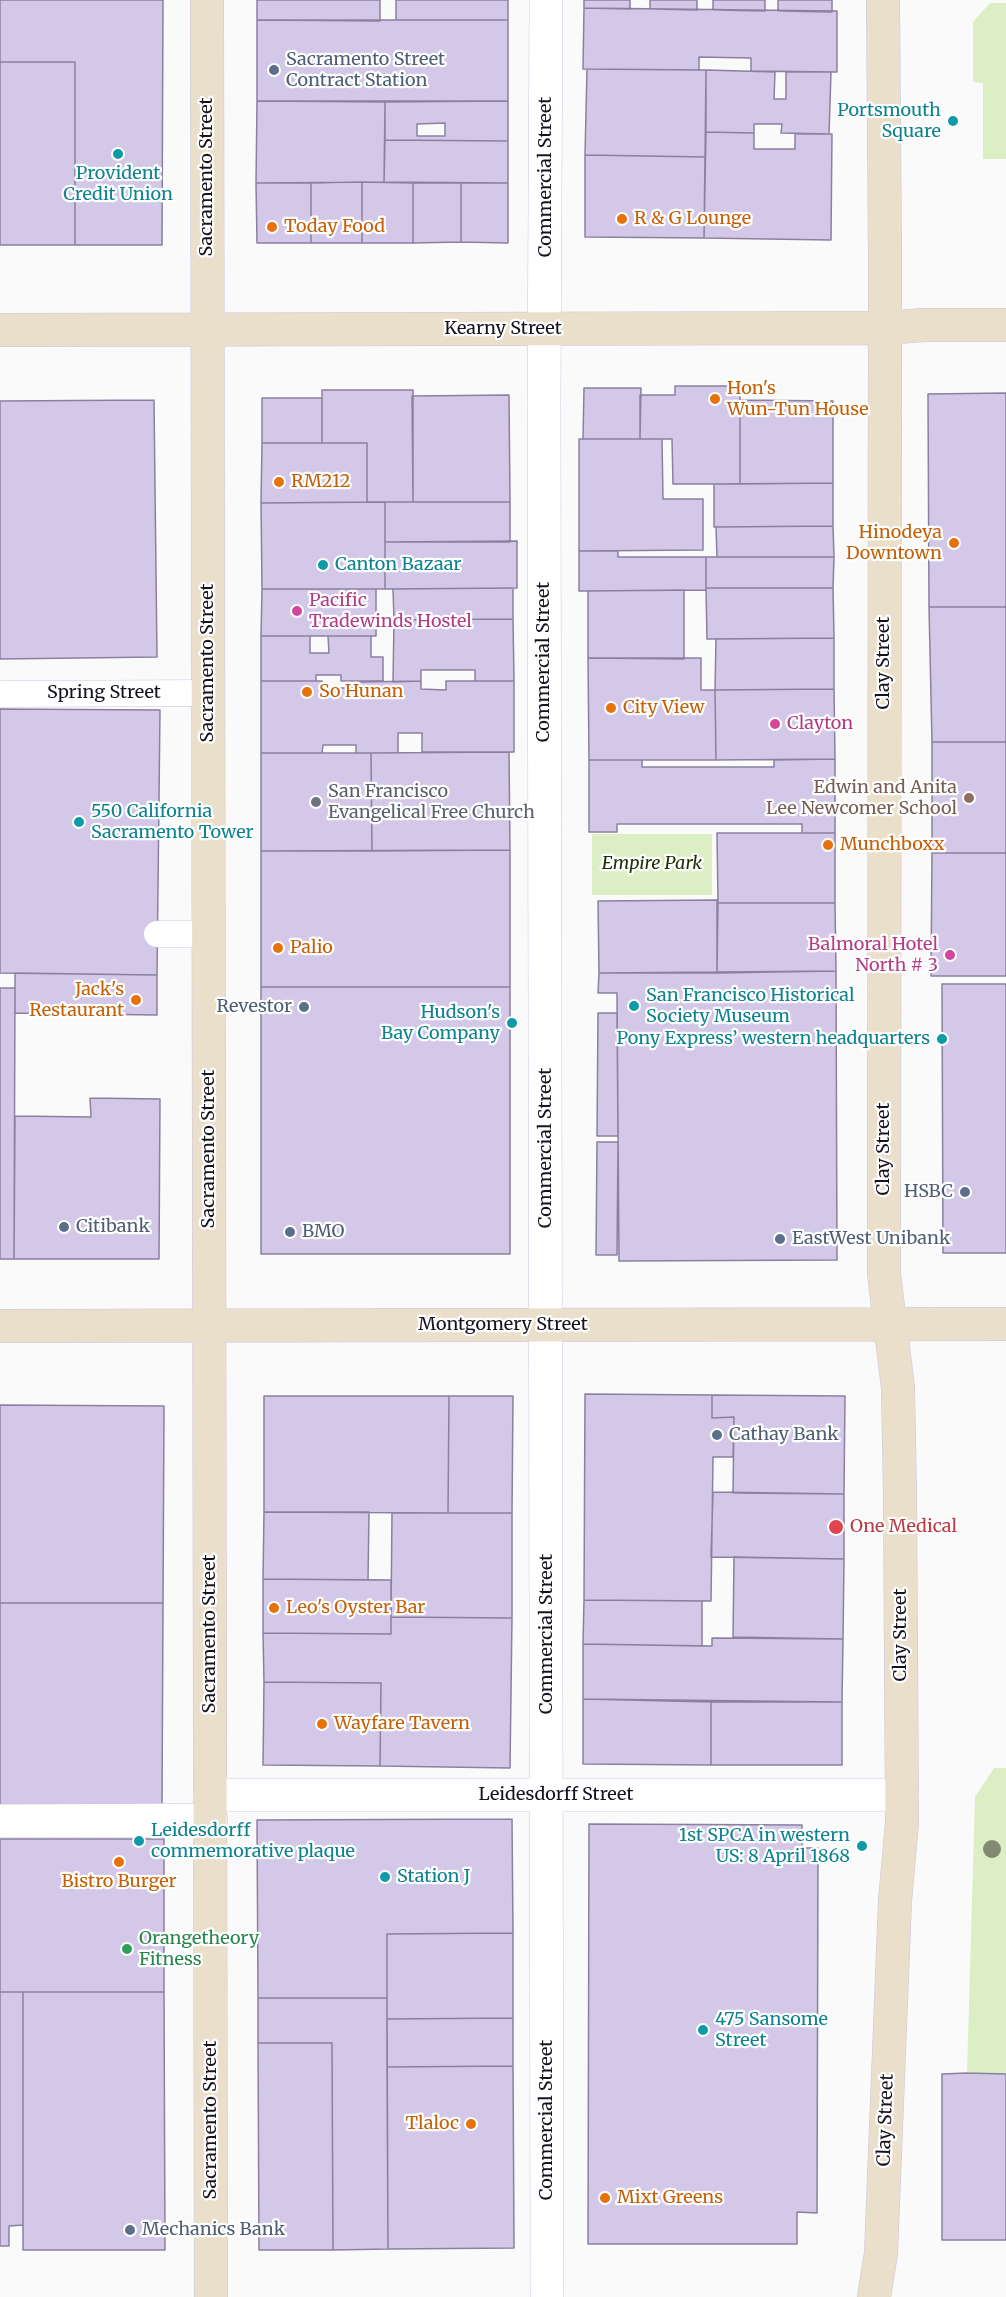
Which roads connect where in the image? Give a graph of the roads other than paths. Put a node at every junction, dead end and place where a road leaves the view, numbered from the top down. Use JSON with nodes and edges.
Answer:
{"nodes":[{"id":1,"x":207,"y":0,"type":"edge"},
{"id":2,"x":546,"y":0,"type":"edge"},
{"id":3,"x":883,"y":0,"type":"edge"},
{"id":4,"x":1006,"y":324,"type":"edge"},
{"id":5,"x":885,"y":328,"type":"junction"},
{"id":6,"x":207,"y":329,"type":"junction"},
{"id":7,"x":546,"y":329,"type":"junction"},
{"id":8,"x":0,"y":330,"type":"edge"},
{"id":9,"x":208,"y":693,"type":"junction"},
{"id":10,"x":0,"y":694,"type":"edge"},
{"id":11,"x":157,"y":934,"type":"dead end"},
{"id":12,"x":209,"y":934,"type":"junction"},
{"id":13,"x":891,"y":1323,"type":"junction"},
{"id":14,"x":547,"y":1324,"type":"junction"},
{"id":15,"x":1006,"y":1324,"type":"edge"},
{"id":16,"x":0,"y":1326,"type":"edge"},
{"id":17,"x":210,"y":1326,"type":"junction"},
{"id":18,"x":546,"y":1795,"type":"junction"},
{"id":19,"x":902,"y":1795,"type":"junction"},
{"id":20,"x":210,"y":1808,"type":"junction"},
{"id":21,"x":0,"y":1821,"type":"edge"},
{"id":22,"x":212,"y":2297,"type":"edge"},
{"id":23,"x":547,"y":2297,"type":"edge"},
{"id":24,"x":874,"y":2297,"type":"edge"}],
"edges":[{"from":1,"to":6,"type":"street","name":"Sacramento Street"},
{"from":2,"to":7,"type":"street","name":"Commercial Street"},
{"from":3,"to":5,"type":"street","name":"Clay Street"},
{"from":4,"to":5,"type":"street","name":"Kearny Street"},
{"from":5,"to":7,"type":"street","name":"Kearny Street"},
{"from":5,"to":13,"type":"street","name":"Clay Street"},
{"from":6,"to":7,"type":"street","name":"Kearny Street"},
{"from":6,"to":8,"type":"street","name":"Kearny Street"},
{"from":6,"to":9,"type":"street","name":"Sacramento Street"},
{"from":7,"to":14,"type":"street","name":"Commercial Street"},
{"from":9,"to":10,"type":"lane","name":"Spring Street"},
{"from":9,"to":12,"type":"street","name":"Sacramento Street"},
{"from":11,"to":12,"type":"lane"},
{"from":12,"to":17,"type":"street","name":"Sacramento Street"},
{"from":13,"to":14,"type":"street","name":"Montgomery Street"},
{"from":13,"to":15,"type":"street","name":"Montgomery Street"},
{"from":13,"to":19,"type":"street","name":"Clay Street"},
{"from":14,"to":17,"type":"street","name":"Montgomery Street"},
{"from":14,"to":18,"type":"street","name":"Commercial Street"},
{"from":16,"to":17,"type":"street","name":"Montgomery Street"},
{"from":17,"to":20,"type":"street","name":"Sacramento Street"},
{"from":18,"to":19,"type":"street","name":"Leidesdorff Street"},
{"from":18,"to":20,"type":"street","name":"Leidesdorff Street"},
{"from":18,"to":23,"type":"street","name":"Commercial Street"},
{"from":19,"to":24,"type":"street","name":"Clay Street"},
{"from":20,"to":21,"type":"street","name":"Leidesdorff Street"},
{"from":20,"to":22,"type":"street","name":"Sacramento Street"}]}
